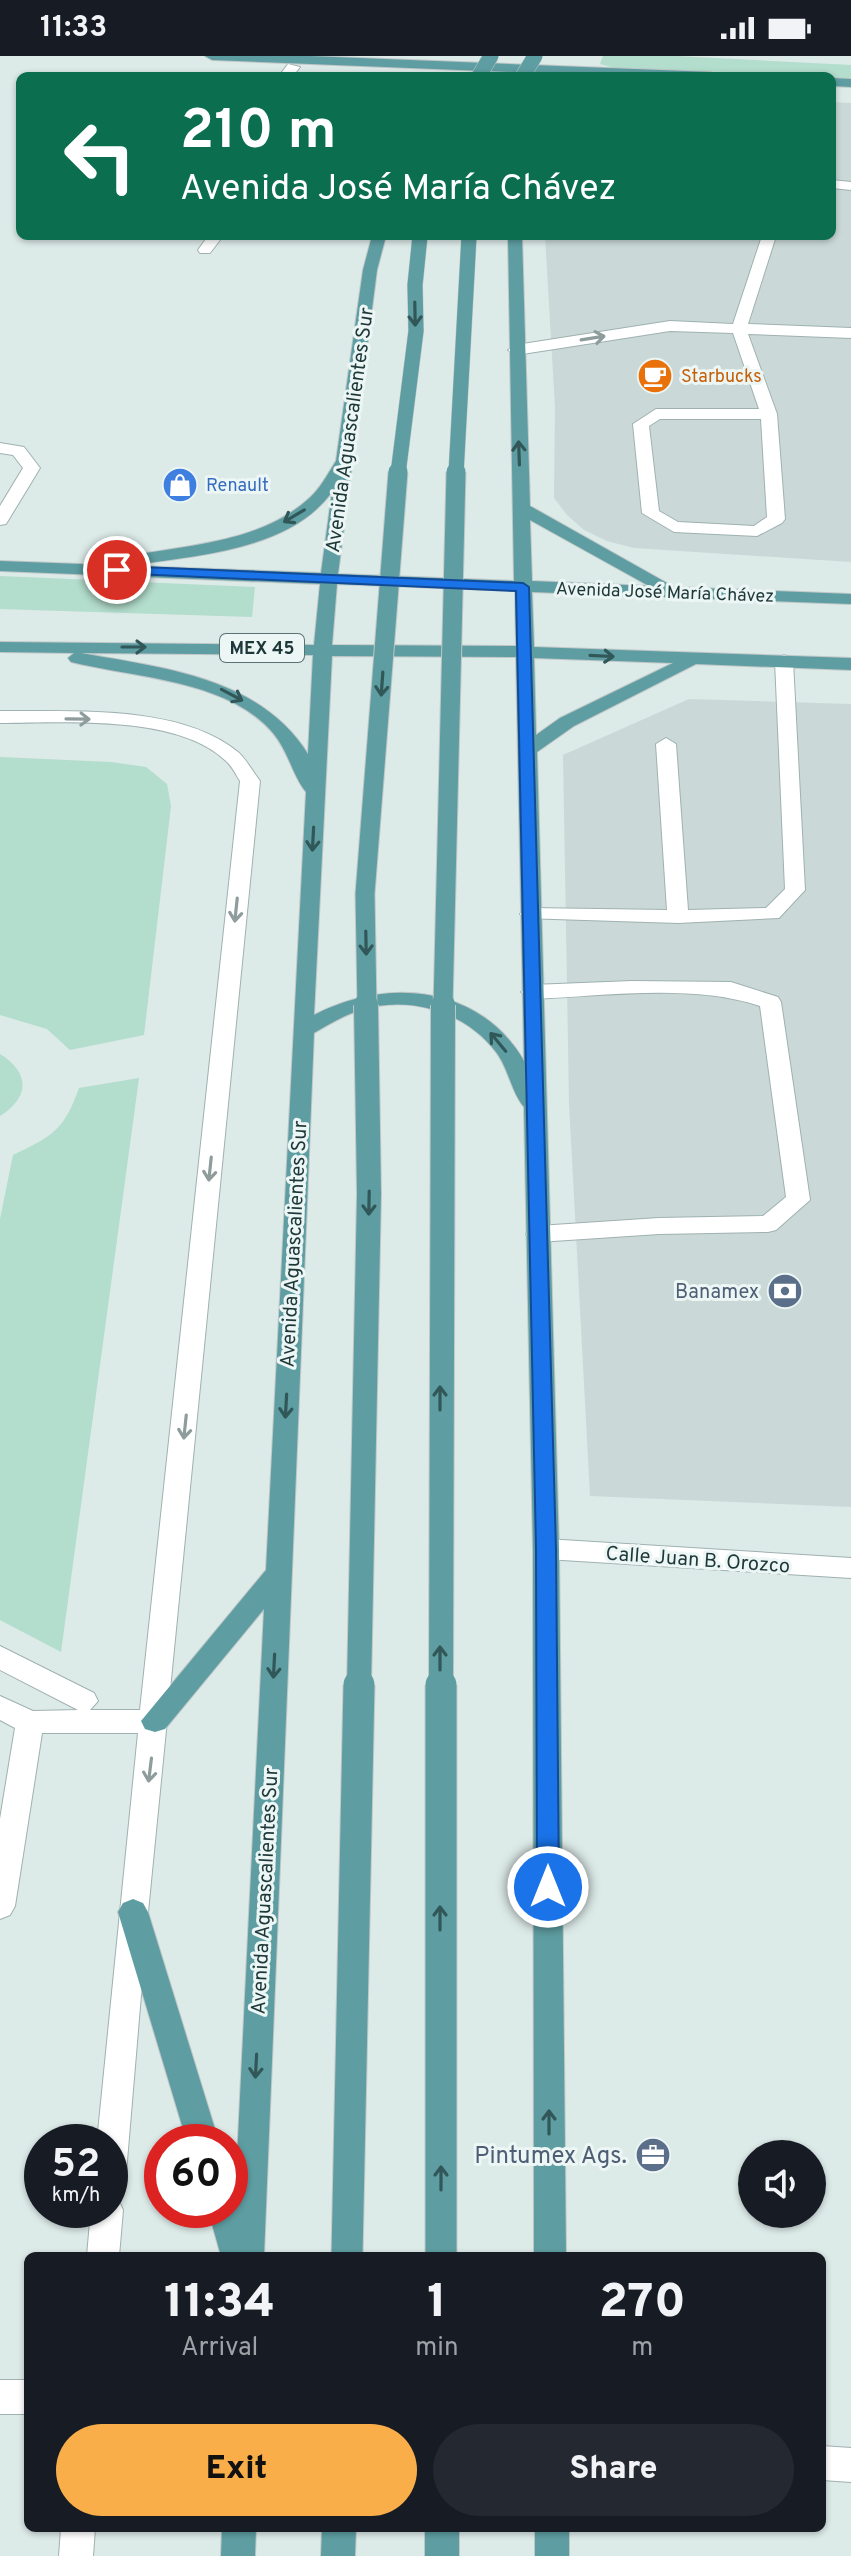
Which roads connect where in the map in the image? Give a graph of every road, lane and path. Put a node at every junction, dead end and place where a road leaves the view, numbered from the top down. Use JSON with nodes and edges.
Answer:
{"nodes":[{"id":1,"x":212,"y":56,"type":"edge"},
{"id":2,"x":235,"y":57,"type":"edge"},
{"id":3,"x":443,"y":66,"type":"edge"},
{"id":4,"x":290,"y":71,"type":"edge"},
{"id":5,"x":548,"y":72,"type":"edge"},
{"id":6,"x":213,"y":240,"type":"edge"},
{"id":7,"x":378,"y":240,"type":"edge"},
{"id":8,"x":420,"y":240,"type":"edge"},
{"id":9,"x":469,"y":240,"type":"edge"},
{"id":10,"x":515,"y":240,"type":"edge"},
{"id":11,"x":768,"y":240,"type":"edge"},
{"id":12,"x":205,"y":250,"type":"dead end"},
{"id":13,"x":739,"y":329,"type":"junction"},
{"id":14,"x":851,"y":333,"type":"edge"},
{"id":15,"x":516,"y":350,"type":"junction"},
{"id":16,"x":769,"y":414,"type":"junction"},
{"id":17,"x":0,"y":448,"type":"edge"},
{"id":18,"x":346,"y":459,"type":"junction"},
{"id":19,"x":521,"y":508,"type":"junction"},
{"id":20,"x":0,"y":520,"type":"edge"},
{"id":21,"x":0,"y":566,"type":"edge"},
{"id":22,"x":88,"y":569,"type":"junction"},
{"id":23,"x":329,"y":579,"type":"junction"},
{"id":24,"x":523,"y":587,"type":"junction"},
{"id":25,"x":675,"y":592,"type":"junction"},
{"id":26,"x":851,"y":599,"type":"edge"},
{"id":27,"x":0,"y":647,"type":"edge"},
{"id":28,"x":20,"y":647,"type":"junction"},
{"id":29,"x":323,"y":649,"type":"junction"},
{"id":30,"x":524,"y":652,"type":"junction"},
{"id":31,"x":692,"y":660,"type":"junction"},
{"id":32,"x":784,"y":661,"type":"junction"},
{"id":33,"x":851,"y":664,"type":"edge"},
{"id":34,"x":0,"y":717,"type":"edge"},
{"id":35,"x":666,"y":744,"type":"dead end"},
{"id":36,"x":525,"y":751,"type":"junction"},
{"id":37,"x":315,"y":801,"type":"junction"},
{"id":38,"x":530,"y":914,"type":"junction"},
{"id":39,"x":678,"y":917,"type":"junction"},
{"id":40,"x":532,"y":992,"type":"junction"},
{"id":41,"x":303,"y":1029,"type":"junction"},
{"id":42,"x":535,"y":1110,"type":"junction"},
{"id":43,"x":538,"y":1234,"type":"junction"},
{"id":44,"x":546,"y":1549,"type":"junction"},
{"id":45,"x":851,"y":1568,"type":"edge"},
{"id":46,"x":279,"y":1572,"type":"junction"},
{"id":47,"x":0,"y":1657,"type":"edge"},
{"id":48,"x":84,"y":1701,"type":"dead end"},
{"id":49,"x":0,"y":1707,"type":"edge"},
{"id":50,"x":155,"y":1721,"type":"junction"},
{"id":51,"x":30,"y":1722,"type":"junction"},
{"id":52,"x":0,"y":1906,"type":"edge"},
{"id":53,"x":133,"y":1912,"type":"junction"},
{"id":54,"x":114,"y":2124,"type":"edge"},
{"id":55,"x":198,"y":2124,"type":"edge"},
{"id":56,"x":105,"y":2228,"type":"edge"},
{"id":57,"x":229,"y":2228,"type":"edge"},
{"id":58,"x":103,"y":2252,"type":"edge"},
{"id":59,"x":236,"y":2252,"type":"edge"},
{"id":60,"x":248,"y":2252,"type":"edge"},
{"id":61,"x":347,"y":2252,"type":"edge"},
{"id":62,"x":441,"y":2252,"type":"edge"},
{"id":63,"x":550,"y":2252,"type":"edge"},
{"id":64,"x":0,"y":2397,"type":"edge"},
{"id":65,"x":24,"y":2397,"type":"edge"},
{"id":66,"x":826,"y":2463,"type":"edge"},
{"id":67,"x":851,"y":2465,"type":"edge"},
{"id":68,"x":78,"y":2532,"type":"edge"},
{"id":69,"x":239,"y":2532,"type":"edge"},
{"id":70,"x":339,"y":2532,"type":"edge"},
{"id":71,"x":442,"y":2532,"type":"edge"},
{"id":72,"x":552,"y":2532,"type":"edge"},
{"id":73,"x":76,"y":2556,"type":"edge"},
{"id":74,"x":238,"y":2556,"type":"edge"},
{"id":75,"x":338,"y":2556,"type":"edge"},
{"id":76,"x":442,"y":2556,"type":"edge"},
{"id":77,"x":552,"y":2556,"type":"edge"}],
"edges":[{"from":1,"to":2,"type":"main road"},
{"from":2,"to":3,"type":"main road"},
{"from":2,"to":4,"type":"main road"},
{"from":3,"to":5,"type":"main road"},
{"from":6,"to":12,"type":"street"},
{"from":7,"to":18,"type":"main road","name":"Avenida Aguascalientes Sur"},
{"from":8,"to":61,"type":"main road","one_way":true,"bridge":true},
{"from":62,"to":9,"type":"main road","one_way":true,"bridge":true},
{"from":10,"to":15,"type":"main road"},
{"from":11,"to":13,"type":"street"},
{"from":13,"to":14,"type":"street"},
{"from":15,"to":13,"type":"street","one_way":true},
{"from":13,"to":16,"type":"street"},
{"from":19,"to":15,"type":"main road","one_way":true},
{"from":16,"to":16,"type":"street"},
{"from":17,"to":20,"type":"street"},
{"from":18,"to":22,"type":"main road","one_way":true},
{"from":18,"to":23,"type":"main road","name":"Avenida Aguascalientes Sur"},
{"from":19,"to":24,"type":"main road"},
{"from":19,"to":25,"type":"main road"},
{"from":21,"to":22,"type":"main road","name":"Avenida José María Chávez"},
{"from":22,"to":23,"type":"main road","name":"Avenida José María Chávez"},
{"from":23,"to":24,"type":"main road","name":"Avenida José María Chávez"},
{"from":23,"to":29,"type":"main road","name":"Avenida Aguascalientes Sur"},
{"from":24,"to":25,"type":"main road","name":"Avenida José María Chávez"},
{"from":24,"to":30,"type":"main road"},
{"from":25,"to":26,"type":"main road","name":"Avenida José María Chávez"},
{"from":27,"to":28,"type":"main road","number":"MEX 45"},
{"from":28,"to":29,"type":"main road","number":"MEX 45","one_way":true},
{"from":28,"to":37,"type":"main road","one_way":true},
{"from":29,"to":30,"type":"main road","number":"MEX 45"},
{"from":29,"to":37,"type":"main road","name":"Avenida Aguascalientes Sur"},
{"from":30,"to":31,"type":"main road","number":"MEX 45","one_way":true},
{"from":30,"to":36,"type":"main road"},
{"from":31,"to":32,"type":"main road","number":"MEX 45"},
{"from":31,"to":36,"type":"main road"},
{"from":32,"to":33,"type":"main road","number":"MEX 45"},
{"from":32,"to":39,"type":"street"},
{"from":34,"to":50,"type":"street","one_way":true},
{"from":35,"to":39,"type":"street"},
{"from":36,"to":38,"type":"main road"},
{"from":37,"to":41,"type":"main road","name":"Avenida Aguascalientes Sur","one_way":true},
{"from":38,"to":39,"type":"street"},
{"from":38,"to":40,"type":"main road"},
{"from":40,"to":42,"type":"main road"},
{"from":40,"to":43,"type":"street"},
{"from":42,"to":41,"type":"main road","one_way":true},
{"from":41,"to":46,"type":"main road","name":"Avenida Aguascalientes Sur","one_way":true},
{"from":42,"to":43,"type":"main road"},
{"from":43,"to":44,"type":"main road"},
{"from":44,"to":45,"type":"street","name":"Calle Juan B. Orozco"},
{"from":63,"to":44,"type":"main road","one_way":true},
{"from":46,"to":50,"type":"main road"},
{"from":46,"to":60,"type":"main road","name":"Avenida Aguascalientes Sur","one_way":true},
{"from":47,"to":48,"type":"street"},
{"from":49,"to":51,"type":"street"},
{"from":50,"to":51,"type":"street"},
{"from":50,"to":53,"type":"street","one_way":true},
{"from":51,"to":52,"type":"street"},
{"from":53,"to":54,"type":"street"},
{"from":53,"to":55,"type":"main road"},
{"from":56,"to":58,"type":"street"},
{"from":57,"to":59,"type":"main road"},
{"from":64,"to":65,"type":"street"},
{"from":66,"to":67,"type":"street"},
{"from":68,"to":73,"type":"street"},
{"from":69,"to":74,"type":"main road"},
{"from":70,"to":75,"type":"main road"},
{"from":71,"to":76,"type":"main road"},
{"from":72,"to":77,"type":"main road"}]}
